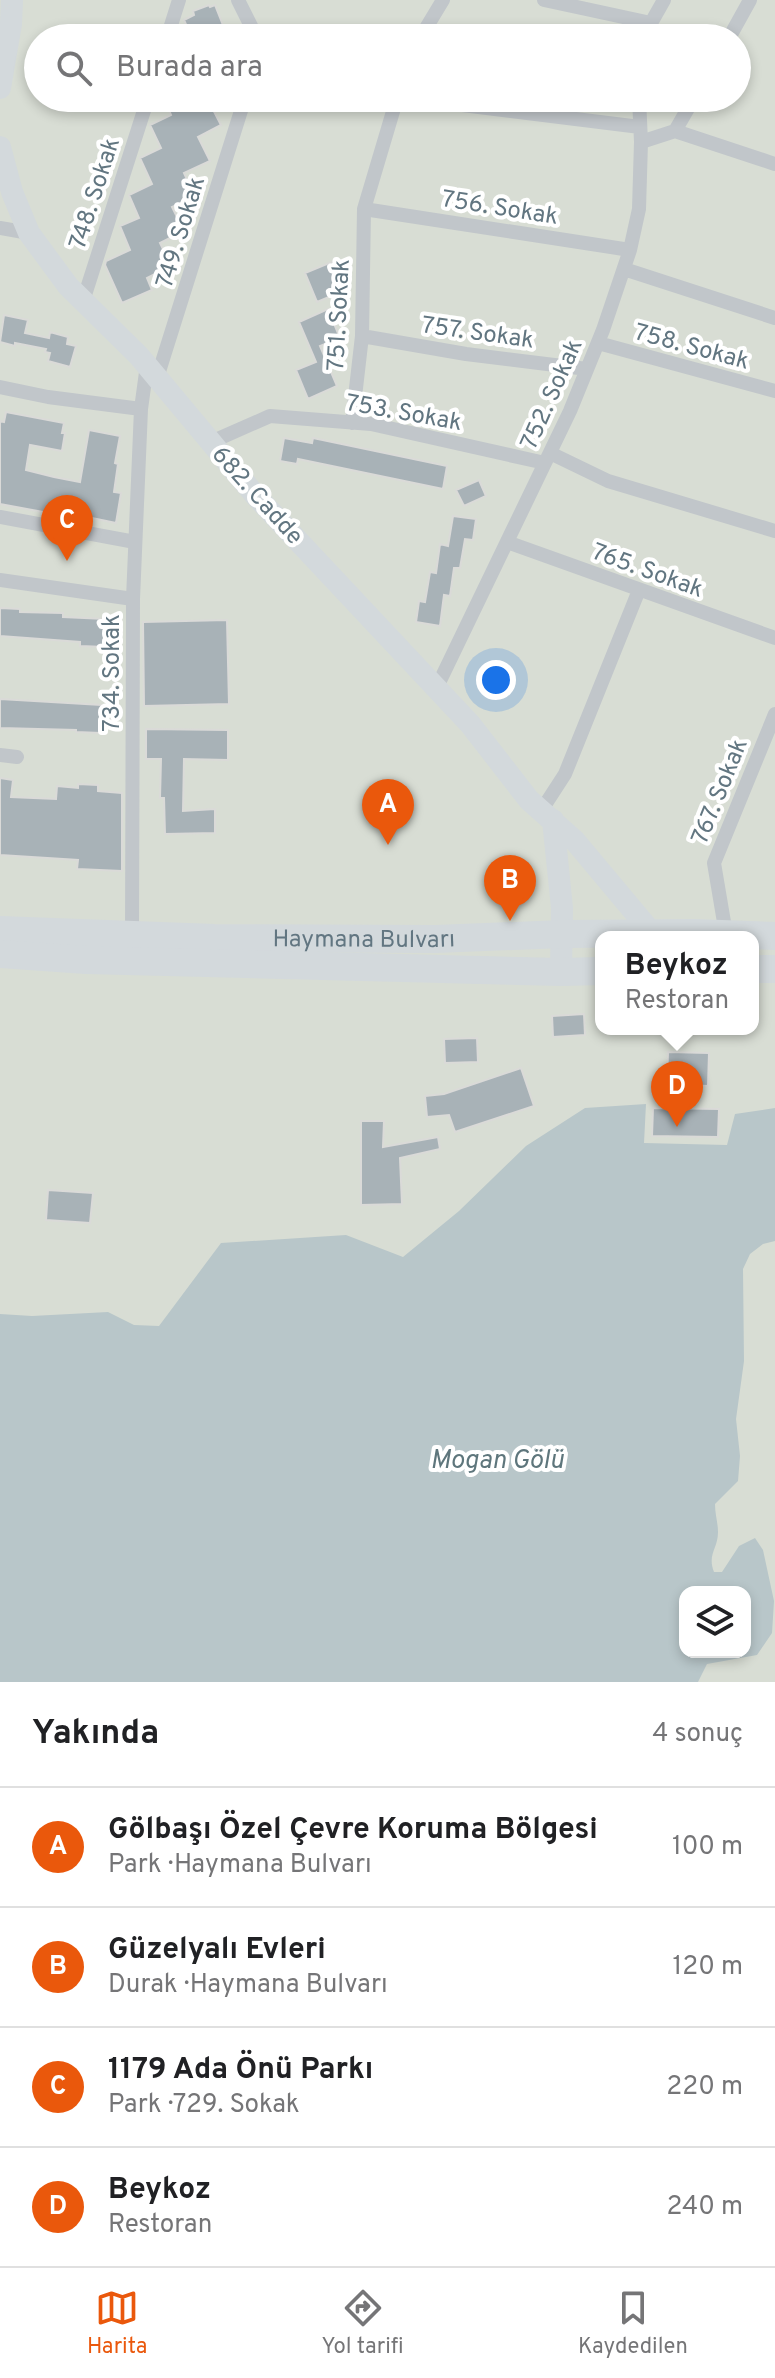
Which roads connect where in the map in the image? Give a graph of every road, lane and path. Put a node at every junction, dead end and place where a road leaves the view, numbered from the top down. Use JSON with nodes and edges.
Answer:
{"nodes":[{"id":1,"x":12,"y":0,"type":"edge"},
{"id":2,"x":179,"y":0,"type":"edge"},
{"id":3,"x":238,"y":0,"type":"edge"},
{"id":4,"x":443,"y":0,"type":"edge"},
{"id":5,"x":544,"y":0,"type":"edge"},
{"id":6,"x":664,"y":0,"type":"edge"},
{"id":7,"x":750,"y":0,"type":"edge"},
{"id":8,"x":651,"y":23,"type":"joint"},
{"id":9,"x":171,"y":24,"type":"edge"},
{"id":10,"x":250,"y":24,"type":"edge"},
{"id":11,"x":428,"y":24,"type":"edge"},
{"id":12,"x":737,"y":24,"type":"edge"},
{"id":13,"x":0,"y":88,"type":"edge"},
{"id":14,"x":144,"y":112,"type":"edge"},
{"id":15,"x":240,"y":112,"type":"edge"},
{"id":16,"x":393,"y":112,"type":"edge"},
{"id":17,"x":497,"y":112,"type":"edge"},
{"id":18,"x":640,"y":112,"type":"edge"},
{"id":19,"x":686,"y":112,"type":"edge"},
{"id":20,"x":675,"y":131,"type":"junction"},
{"id":21,"x":641,"y":134,"type":"junction"},
{"id":22,"x":0,"y":147,"type":"edge"},
{"id":23,"x":775,"y":164,"type":"edge"},
{"id":24,"x":364,"y":209,"type":"junction"},
{"id":25,"x":0,"y":228,"type":"edge"},
{"id":26,"x":29,"y":233,"type":"junction"},
{"id":27,"x":630,"y":250,"type":"junction"},
{"id":28,"x":624,"y":269,"type":"junction"},
{"id":29,"x":83,"y":301,"type":"junction"},
{"id":30,"x":775,"y":318,"type":"edge"},
{"id":31,"x":362,"y":336,"type":"junction"},
{"id":32,"x":598,"y":343,"type":"junction"},
{"id":33,"x":587,"y":369,"type":"junction"},
{"id":34,"x":152,"y":372,"type":"junction"},
{"id":35,"x":0,"y":387,"type":"edge"},
{"id":36,"x":775,"y":391,"type":"edge"},
{"id":37,"x":141,"y":409,"type":"junction"},
{"id":38,"x":352,"y":423,"type":"junction"},
{"id":39,"x":211,"y":442,"type":"junction"},
{"id":40,"x":547,"y":458,"type":"junction"},
{"id":41,"x":0,"y":517,"type":"edge"},
{"id":42,"x":775,"y":531,"type":"edge"},
{"id":43,"x":135,"y":542,"type":"junction"},
{"id":44,"x":507,"y":542,"type":"junction"},
{"id":45,"x":0,"y":580,"type":"edge"},
{"id":46,"x":639,"y":590,"type":"junction"},
{"id":47,"x":133,"y":599,"type":"junction"},
{"id":48,"x":775,"y":638,"type":"edge"},
{"id":49,"x":436,"y":689,"type":"junction"},
{"id":50,"x":775,"y":714,"type":"edge"},
{"id":51,"x":0,"y":755,"type":"edge"},
{"id":52,"x":17,"y":757,"type":"dead end"},
{"id":53,"x":547,"y":816,"type":"junction"},
{"id":54,"x":0,"y":930,"type":"edge"},
{"id":55,"x":650,"y":931,"type":"edge"},
{"id":56,"x":725,"y":931,"type":"edge"},
{"id":57,"x":563,"y":934,"type":"junction"},
{"id":58,"x":595,"y":934,"type":"edge"},
{"id":59,"x":132,"y":936,"type":"junction"},
{"id":60,"x":0,"y":954,"type":"edge"},
{"id":61,"x":595,"y":971,"type":"edge"},
{"id":62,"x":561,"y":972,"type":"junction"}],
"edges":[{"from":1,"to":13,"type":"main road"},
{"from":2,"to":9,"type":"street"},
{"from":3,"to":10,"type":"street"},
{"from":4,"to":11,"type":"street"},
{"from":5,"to":8,"type":"street"},
{"from":6,"to":8,"type":"street"},
{"from":7,"to":12,"type":"street"},
{"from":14,"to":29,"type":"street","name":"748. Sokak"},
{"from":15,"to":34,"type":"street","name":"749. Sokak"},
{"from":16,"to":24,"type":"street"},
{"from":17,"to":21,"type":"street"},
{"from":18,"to":21,"type":"street","name":"752. Sokak"},
{"from":19,"to":20,"type":"street"},
{"from":20,"to":21,"type":"street"},
{"from":20,"to":23,"type":"street"},
{"from":21,"to":27,"type":"street","name":"752. Sokak"},
{"from":22,"to":26,"type":"main road","name":"682. Cadde"},
{"from":24,"to":27,"type":"street","name":"756. Sokak"},
{"from":24,"to":31,"type":"street","name":"751. Sokak"},
{"from":25,"to":26,"type":"street"},
{"from":26,"to":29,"type":"main road","name":"682. Cadde"},
{"from":27,"to":28,"type":"street","name":"752. Sokak"},
{"from":28,"to":30,"type":"street"},
{"from":28,"to":32,"type":"street","name":"752. Sokak"},
{"from":29,"to":34,"type":"main road","name":"682. Cadde"},
{"from":31,"to":33,"type":"street","name":"757. Sokak"},
{"from":31,"to":38,"type":"street","name":"751. Sokak"},
{"from":32,"to":33,"type":"street","name":"752. Sokak"},
{"from":32,"to":36,"type":"street","name":"758. Sokak"},
{"from":33,"to":40,"type":"street","name":"752. Sokak"},
{"from":34,"to":37,"type":"street","name":"749. Sokak"},
{"from":34,"to":39,"type":"main road","name":"682. Cadde"},
{"from":35,"to":37,"type":"street"},
{"from":37,"to":43,"type":"street","name":"734. Sokak"},
{"from":38,"to":39,"type":"street","name":"753. Sokak"},
{"from":38,"to":40,"type":"street","name":"753. Sokak"},
{"from":39,"to":49,"type":"main road","name":"682. Cadde"},
{"from":40,"to":42,"type":"street","name":"753. Sokak"},
{"from":40,"to":44,"type":"street","name":"752. Sokak"},
{"from":41,"to":43,"type":"street"},
{"from":43,"to":47,"type":"street","name":"734. Sokak"},
{"from":44,"to":46,"type":"street","name":"765. Sokak"},
{"from":44,"to":49,"type":"street","name":"752. Sokak"},
{"from":45,"to":47,"type":"street"},
{"from":46,"to":48,"type":"street","name":"765. Sokak"},
{"from":46,"to":53,"type":"street"},
{"from":47,"to":59,"type":"street","name":"734. Sokak"},
{"from":49,"to":53,"type":"main road","name":"682. Cadde"},
{"from":50,"to":56,"type":"street","name":"767. Sokak"},
{"from":51,"to":52,"type":"street"},
{"from":53,"to":55,"type":"main road","name":"682. Cadde"},
{"from":53,"to":57,"type":"main road"},
{"from":54,"to":59,"type":"highway","name":"Haymana Bulvarı"},
{"from":57,"to":58,"type":"highway","name":"Haymana Bulvarı"},
{"from":57,"to":59,"type":"highway","name":"Haymana Bulvarı"},
{"from":57,"to":62,"type":"main road"},
{"from":60,"to":62,"type":"highway","name":"Haymana Bulvarı"},
{"from":61,"to":62,"type":"highway","name":"Haymana Bulvarı"}]}
